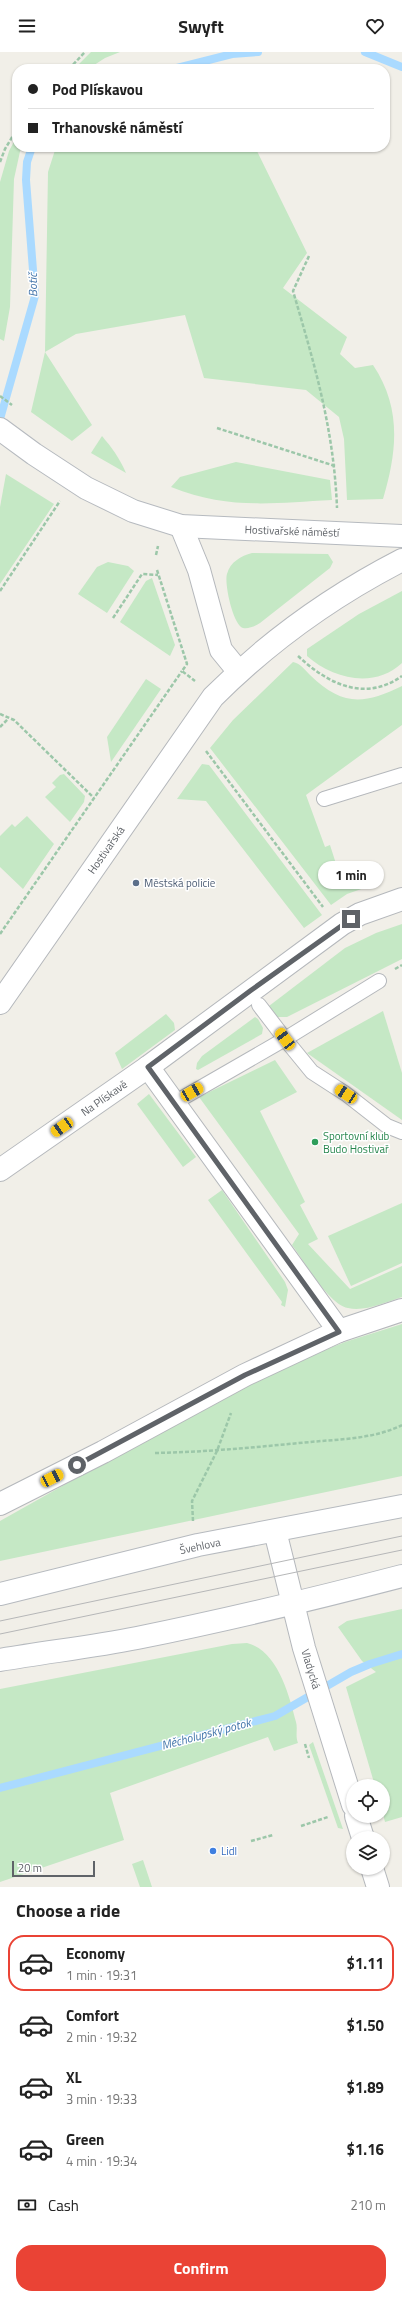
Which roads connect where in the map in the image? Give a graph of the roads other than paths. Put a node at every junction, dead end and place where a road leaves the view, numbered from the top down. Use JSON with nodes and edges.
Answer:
{"nodes":[{"id":1,"x":0,"y":429,"type":"edge"},
{"id":2,"x":181,"y":526,"type":"junction"},
{"id":3,"x":402,"y":536,"type":"edge"},
{"id":4,"x":402,"y":560,"type":"edge"},
{"id":5,"x":238,"y":672,"type":"junction"},
{"id":6,"x":402,"y":775,"type":"edge"},
{"id":7,"x":324,"y":799,"type":"dead end"},
{"id":8,"x":402,"y":899,"type":"edge"},
{"id":9,"x":379,"y":981,"type":"dead end"},
{"id":10,"x":0,"y":1003,"type":"edge"},
{"id":11,"x":259,"y":1005,"type":"dead end"},
{"id":12,"x":285,"y":1039,"type":"junction"},
{"id":13,"x":148,"y":1067,"type":"junction"},
{"id":14,"x":174,"y":1103,"type":"junction"},
{"id":15,"x":402,"y":1132,"type":"edge"},
{"id":16,"x":0,"y":1170,"type":"edge"},
{"id":17,"x":402,"y":1310,"type":"edge"},
{"id":18,"x":339,"y":1332,"type":"junction"},
{"id":19,"x":0,"y":1504,"type":"edge"},
{"id":20,"x":402,"y":1506,"type":"edge"},
{"id":21,"x":275,"y":1531,"type":"junction"},
{"id":22,"x":402,"y":1576,"type":"edge"},
{"id":23,"x":0,"y":1594,"type":"edge"},
{"id":24,"x":292,"y":1605,"type":"junction"},
{"id":25,"x":0,"y":1660,"type":"edge"},
{"id":26,"x":346,"y":1783,"type":"edge"},
{"id":27,"x":374,"y":1875,"type":"edge"},
{"id":28,"x":378,"y":1887,"type":"edge"}],
"edges":[{"from":1,"to":2,"type":"street","name":"Hostivařské náměstí"},
{"from":2,"to":3,"type":"street","name":"Hostivařské náměstí"},
{"from":2,"to":5,"type":"street"},
{"from":4,"to":5,"type":"street"},
{"from":5,"to":10,"type":"street","name":"Hostivařská"},
{"from":6,"to":7,"type":"lane"},
{"from":8,"to":13,"type":"street","name":"Na Plískavě"},
{"from":9,"to":12,"type":"lane"},
{"from":11,"to":12,"type":"lane"},
{"from":12,"to":14,"type":"lane"},
{"from":12,"to":15,"type":"lane"},
{"from":13,"to":14,"type":"street"},
{"from":13,"to":16,"type":"street","name":"Na Plískavě"},
{"from":14,"to":18,"type":"street"},
{"from":17,"to":18,"type":"street"},
{"from":18,"to":19,"type":"street"},
{"from":20,"to":21,"type":"street","name":"Švehlova"},
{"from":21,"to":23,"type":"street","name":"Švehlova"},
{"from":21,"to":24,"type":"street","name":"Vladycká"},
{"from":22,"to":24,"type":"street"},
{"from":24,"to":25,"type":"street"},
{"from":24,"to":26,"type":"street","name":"Vladycká"},
{"from":27,"to":28,"type":"street"}]}
